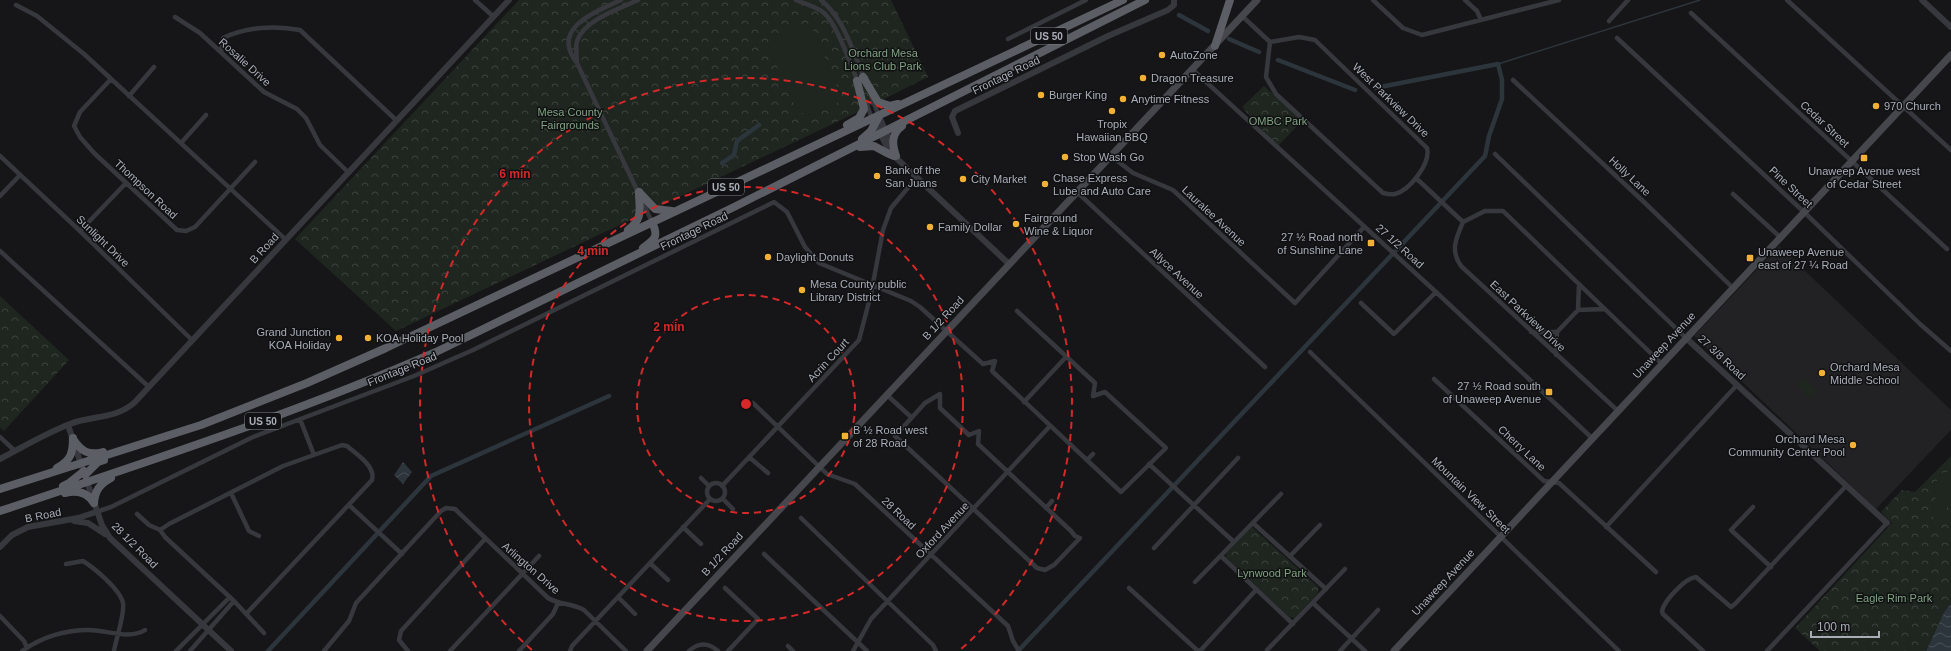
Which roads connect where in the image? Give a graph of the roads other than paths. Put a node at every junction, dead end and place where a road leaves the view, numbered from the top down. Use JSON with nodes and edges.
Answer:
{"nodes":[{"id":1,"x":475,"y":0,"type":"edge"},
{"id":2,"x":509,"y":0,"type":"edge"},
{"id":3,"x":621,"y":0,"type":"edge"},
{"id":4,"x":638,"y":0,"type":"edge"},
{"id":5,"x":796,"y":0,"type":"edge"},
{"id":6,"x":822,"y":0,"type":"edge"},
{"id":7,"x":1086,"y":0,"type":"edge"},
{"id":8,"x":1123,"y":0,"type":"edge"},
{"id":9,"x":1144,"y":0,"type":"edge"},
{"id":10,"x":1230,"y":0,"type":"edge"},
{"id":11,"x":1257,"y":0,"type":"edge"},
{"id":12,"x":1372,"y":0,"type":"edge"},
{"id":13,"x":1466,"y":0,"type":"edge"},
{"id":14,"x":1559,"y":0,"type":"edge"},
{"id":15,"x":1628,"y":0,"type":"edge"},
{"id":16,"x":1787,"y":0,"type":"edge"},
{"id":17,"x":1922,"y":0,"type":"edge"},
{"id":18,"x":1174,"y":3,"type":"edge"},
{"id":19,"x":16,"y":5,"type":"dead end"},
{"id":20,"x":1691,"y":13,"type":"dead end"},
{"id":21,"x":1242,"y":16,"type":"junction"},
{"id":22,"x":175,"y":17,"type":"dead end"},
{"id":23,"x":494,"y":17,"type":"junction"},
{"id":24,"x":1481,"y":20,"type":"junction"},
{"id":25,"x":1609,"y":21,"type":"dead end"},
{"id":26,"x":1951,"y":27,"type":"edge"},
{"id":27,"x":1617,"y":38,"type":"dead end"},
{"id":28,"x":1008,"y":39,"type":"dead end"},
{"id":29,"x":1270,"y":42,"type":"junction"},
{"id":30,"x":1215,"y":46,"type":"junction"},
{"id":31,"x":221,"y":52,"type":"junction"},
{"id":32,"x":1951,"y":55,"type":"edge"},
{"id":33,"x":577,"y":63,"type":"junction"},
{"id":34,"x":154,"y":67,"type":"dead end"},
{"id":35,"x":1193,"y":70,"type":"junction"},
{"id":36,"x":974,"y":72,"type":"junction"},
{"id":37,"x":111,"y":79,"type":"junction"},
{"id":38,"x":860,"y":79,"type":"junction"},
{"id":39,"x":1513,"y":80,"type":"dead end"},
{"id":40,"x":969,"y":89,"type":"junction"},
{"id":41,"x":129,"y":96,"type":"junction"},
{"id":42,"x":1903,"y":106,"type":"junction"},
{"id":43,"x":206,"y":115,"type":"dead end"},
{"id":44,"x":875,"y":119,"type":"junction"},
{"id":45,"x":396,"y":120,"type":"junction"},
{"id":46,"x":882,"y":133,"type":"junction"},
{"id":47,"x":958,"y":133,"type":"dead end"},
{"id":48,"x":181,"y":143,"type":"junction"},
{"id":49,"x":855,"y":147,"type":"junction"},
{"id":50,"x":1951,"y":150,"type":"edge"},
{"id":51,"x":1495,"y":154,"type":"dead end"},
{"id":52,"x":0,"y":156,"type":"edge"},
{"id":53,"x":1111,"y":156,"type":"junction"},
{"id":54,"x":897,"y":157,"type":"junction"},
{"id":55,"x":786,"y":160,"type":"junction"},
{"id":56,"x":1852,"y":160,"type":"junction"},
{"id":57,"x":255,"y":162,"type":"dead end"},
{"id":58,"x":348,"y":173,"type":"junction"},
{"id":59,"x":20,"y":175,"type":"junction"},
{"id":60,"x":917,"y":177,"type":"junction"},
{"id":61,"x":1416,"y":178,"type":"junction"},
{"id":62,"x":126,"y":183,"type":"junction"},
{"id":63,"x":229,"y":189,"type":"junction"},
{"id":64,"x":639,"y":192,"type":"junction"},
{"id":65,"x":1077,"y":192,"type":"junction"},
{"id":66,"x":1733,"y":194,"type":"dead end"},
{"id":67,"x":0,"y":196,"type":"edge"},
{"id":68,"x":675,"y":211,"type":"junction"},
{"id":69,"x":1804,"y":212,"type":"junction"},
{"id":70,"x":652,"y":222,"type":"junction"},
{"id":71,"x":1463,"y":222,"type":"junction"},
{"id":72,"x":1364,"y":227,"type":"junction"},
{"id":73,"x":80,"y":231,"type":"junction"},
{"id":74,"x":1780,"y":237,"type":"junction"},
{"id":75,"x":619,"y":238,"type":"junction"},
{"id":76,"x":286,"y":239,"type":"junction"},
{"id":77,"x":1947,"y":249,"type":"dead end"},
{"id":78,"x":0,"y":251,"type":"edge"},
{"id":79,"x":623,"y":262,"type":"junction"},
{"id":80,"x":1009,"y":264,"type":"junction"},
{"id":81,"x":872,"y":284,"type":"junction"},
{"id":82,"x":1579,"y":284,"type":"junction"},
{"id":83,"x":1733,"y":288,"type":"junction"},
{"id":84,"x":1436,"y":292,"type":"junction"},
{"id":85,"x":1361,"y":303,"type":"dead end"},
{"id":86,"x":1604,"y":309,"type":"junction"},
{"id":87,"x":1578,"y":310,"type":"junction"},
{"id":88,"x":1017,"y":311,"type":"dead end"},
{"id":89,"x":947,"y":330,"type":"junction"},
{"id":90,"x":1531,"y":332,"type":"junction"},
{"id":91,"x":1557,"y":332,"type":"junction"},
{"id":92,"x":1686,"y":338,"type":"junction"},
{"id":93,"x":192,"y":340,"type":"junction"},
{"id":94,"x":1951,"y":351,"type":"edge"},
{"id":95,"x":1310,"y":352,"type":"dead end"},
{"id":96,"x":1556,"y":354,"type":"junction"},
{"id":97,"x":1066,"y":357,"type":"junction"},
{"id":98,"x":1662,"y":364,"type":"junction"},
{"id":99,"x":1266,"y":367,"type":"dead end"},
{"id":100,"x":1434,"y":379,"type":"dead end"},
{"id":101,"x":1738,"y":385,"type":"junction"},
{"id":102,"x":149,"y":387,"type":"junction"},
{"id":103,"x":887,"y":395,"type":"junction"},
{"id":104,"x":1024,"y":402,"type":"junction"},
{"id":105,"x":753,"y":404,"type":"dead end"},
{"id":106,"x":1618,"y":411,"type":"junction"},
{"id":107,"x":911,"y":417,"type":"junction"},
{"id":108,"x":300,"y":419,"type":"junction"},
{"id":109,"x":68,"y":425,"type":"junction"},
{"id":110,"x":1050,"y":426,"type":"junction"},
{"id":111,"x":778,"y":427,"type":"junction"},
{"id":112,"x":0,"y":437,"type":"edge"},
{"id":113,"x":73,"y":438,"type":"junction"},
{"id":114,"x":1592,"y":438,"type":"junction"},
{"id":115,"x":125,"y":450,"type":"junction"},
{"id":116,"x":15,"y":451,"type":"junction"},
{"id":117,"x":1093,"y":454,"type":"dead end"},
{"id":118,"x":314,"y":455,"type":"junction"},
{"id":119,"x":160,"y":457,"type":"junction"},
{"id":120,"x":749,"y":457,"type":"junction"},
{"id":121,"x":1238,"y":458,"type":"dead end"},
{"id":122,"x":0,"y":459,"type":"edge"},
{"id":123,"x":1087,"y":460,"type":"junction"},
{"id":124,"x":1148,"y":464,"type":"junction"},
{"id":125,"x":820,"y":467,"type":"junction"},
{"id":126,"x":1008,"y":472,"type":"junction"},
{"id":127,"x":84,"y":473,"type":"junction"},
{"id":128,"x":768,"y":474,"type":"dead end"},
{"id":129,"x":701,"y":478,"type":"dead end"},
{"id":130,"x":1552,"y":482,"type":"junction"},
{"id":131,"x":10,"y":486,"type":"junction"},
{"id":132,"x":709,"y":486,"type":"junction"},
{"id":133,"x":722,"y":486,"type":"junction"},
{"id":134,"x":1846,"y":486,"type":"junction"},
{"id":135,"x":0,"y":489,"type":"edge"},
{"id":136,"x":231,"y":493,"type":"junction"},
{"id":137,"x":1281,"y":494,"type":"dead end"},
{"id":138,"x":723,"y":498,"type":"junction"},
{"id":139,"x":710,"y":499,"type":"junction"},
{"id":140,"x":31,"y":501,"type":"junction"},
{"id":141,"x":1052,"y":501,"type":"dead end"},
{"id":142,"x":94,"y":503,"type":"junction"},
{"id":143,"x":349,"y":505,"type":"junction"},
{"id":144,"x":1194,"y":506,"type":"junction"},
{"id":145,"x":1753,"y":507,"type":"dead end"},
{"id":146,"x":1046,"y":508,"type":"junction"},
{"id":147,"x":733,"y":509,"type":"dead end"},
{"id":148,"x":974,"y":509,"type":"junction"},
{"id":149,"x":0,"y":511,"type":"edge"},
{"id":150,"x":96,"y":512,"type":"junction"},
{"id":151,"x":137,"y":514,"type":"dead end"},
{"id":152,"x":801,"y":518,"type":"dead end"},
{"id":153,"x":64,"y":521,"type":"junction"},
{"id":154,"x":1253,"y":523,"type":"junction"},
{"id":155,"x":1887,"y":523,"type":"joint"},
{"id":156,"x":1320,"y":525,"type":"dead end"},
{"id":157,"x":682,"y":527,"type":"junction"},
{"id":158,"x":1606,"y":527,"type":"junction"},
{"id":159,"x":160,"y":530,"type":"junction"},
{"id":160,"x":259,"y":536,"type":"dead end"},
{"id":161,"x":1500,"y":536,"type":"junction"},
{"id":162,"x":110,"y":538,"type":"junction"},
{"id":163,"x":485,"y":539,"type":"junction"},
{"id":164,"x":1234,"y":542,"type":"junction"},
{"id":165,"x":701,"y":544,"type":"dead end"},
{"id":166,"x":0,"y":547,"type":"edge"},
{"id":167,"x":1154,"y":548,"type":"dead end"},
{"id":168,"x":402,"y":554,"type":"junction"},
{"id":169,"x":764,"y":554,"type":"dead end"},
{"id":170,"x":930,"y":555,"type":"junction"},
{"id":171,"x":539,"y":556,"type":"dead end"},
{"id":172,"x":1221,"y":556,"type":"junction"},
{"id":173,"x":1290,"y":556,"type":"junction"},
{"id":174,"x":650,"y":563,"type":"junction"},
{"id":175,"x":66,"y":564,"type":"dead end"},
{"id":176,"x":1771,"y":567,"type":"junction"},
{"id":177,"x":1345,"y":569,"type":"dead end"},
{"id":178,"x":1656,"y":572,"type":"dead end"},
{"id":179,"x":522,"y":574,"type":"junction"},
{"id":180,"x":668,"y":580,"type":"dead end"},
{"id":181,"x":1195,"y":582,"type":"dead end"},
{"id":182,"x":725,"y":588,"type":"dead end"},
{"id":183,"x":1129,"y":588,"type":"dead end"},
{"id":184,"x":1326,"y":589,"type":"junction"},
{"id":185,"x":1256,"y":590,"type":"junction"},
{"id":186,"x":230,"y":597,"type":"junction"},
{"id":187,"x":618,"y":597,"type":"junction"},
{"id":188,"x":234,"y":601,"type":"junction"},
{"id":189,"x":887,"y":602,"type":"junction"},
{"id":190,"x":558,"y":603,"type":"junction"},
{"id":191,"x":1313,"y":603,"type":"junction"},
{"id":192,"x":1378,"y":610,"type":"dead end"},
{"id":193,"x":246,"y":614,"type":"junction"},
{"id":194,"x":636,"y":614,"type":"dead end"},
{"id":195,"x":0,"y":616,"type":"edge"},
{"id":196,"x":595,"y":621,"type":"junction"},
{"id":197,"x":1293,"y":624,"type":"junction"},
{"id":198,"x":206,"y":627,"type":"junction"},
{"id":199,"x":145,"y":630,"type":"dead end"},
{"id":200,"x":118,"y":632,"type":"junction"},
{"id":201,"x":264,"y":633,"type":"dead end"},
{"id":202,"x":1351,"y":639,"type":"junction"},
{"id":203,"x":857,"y":642,"type":"junction"},
{"id":204,"x":788,"y":646,"type":"dead end"},
{"id":205,"x":27,"y":648,"type":"junction"},
{"id":206,"x":327,"y":650,"type":"edge"},
{"id":207,"x":1267,"y":650,"type":"edge"},
{"id":208,"x":22,"y":651,"type":"edge"},
{"id":209,"x":114,"y":651,"type":"edge"},
{"id":210,"x":176,"y":651,"type":"edge"},
{"id":211,"x":190,"y":651,"type":"edge"},
{"id":212,"x":231,"y":651,"type":"edge"},
{"id":213,"x":408,"y":651,"type":"edge"},
{"id":214,"x":450,"y":651,"type":"edge"},
{"id":215,"x":519,"y":651,"type":"edge"},
{"id":216,"x":570,"y":651,"type":"edge"},
{"id":217,"x":626,"y":651,"type":"edge"},
{"id":218,"x":647,"y":651,"type":"edge"},
{"id":219,"x":689,"y":651,"type":"edge"},
{"id":220,"x":718,"y":651,"type":"edge"},
{"id":221,"x":728,"y":651,"type":"edge"},
{"id":222,"x":793,"y":651,"type":"edge"},
{"id":223,"x":853,"y":651,"type":"edge"},
{"id":224,"x":868,"y":651,"type":"edge"},
{"id":225,"x":936,"y":651,"type":"edge"},
{"id":226,"x":1019,"y":651,"type":"edge"},
{"id":227,"x":1199,"y":651,"type":"edge"},
{"id":228,"x":1340,"y":651,"type":"edge"},
{"id":229,"x":1365,"y":651,"type":"edge"},
{"id":230,"x":1394,"y":651,"type":"edge"},
{"id":231,"x":1619,"y":651,"type":"edge"},
{"id":232,"x":1703,"y":651,"type":"edge"},
{"id":233,"x":1768,"y":651,"type":"edge"}],
"edges":[{"from":1,"to":23,"type":"street"},
{"from":2,"to":23,"type":"street","name":"B Road"},
{"from":3,"to":33,"type":"street"},
{"from":4,"to":33,"type":"street"},
{"from":5,"to":38,"type":"street"},
{"from":6,"to":38,"type":"street"},
{"from":7,"to":28,"type":"street"},
{"from":8,"to":36,"type":"highway","number":"US 50"},
{"from":9,"to":40,"type":"highway","number":"US 50"},
{"from":10,"to":30,"type":"highway"},
{"from":11,"to":21,"type":"main road","name":"B 1/2 Road"},
{"from":12,"to":24,"type":"street"},
{"from":13,"to":24,"type":"street"},
{"from":14,"to":24,"type":"street"},
{"from":15,"to":25,"type":"street"},
{"from":16,"to":42,"type":"street"},
{"from":17,"to":26,"type":"street"},
{"from":18,"to":47,"type":"street","name":"Frontage Road"},
{"from":19,"to":37,"type":"street"},
{"from":20,"to":56,"type":"street","name":"Cedar Street"},
{"from":21,"to":29,"type":"street"},
{"from":21,"to":30,"type":"main road","name":"B 1/2 Road"},
{"from":22,"to":31,"type":"street","name":"Rosalie Drive"},
{"from":23,"to":45,"type":"street","name":"B Road"},
{"from":27,"to":69,"type":"street","name":"Pine Street"},
{"from":29,"to":61,"type":"street","name":"West Parkview Drive"},
{"from":29,"to":61,"type":"street"},
{"from":30,"to":35,"type":"main road","name":"B 1/2 Road"},
{"from":31,"to":45,"type":"street"},
{"from":31,"to":58,"type":"street","name":"Rosalie Drive"},
{"from":32,"to":42,"type":"main road","name":"Unaweep Avenue"},
{"from":33,"to":64,"type":"street"},
{"from":34,"to":41,"type":"street"},
{"from":35,"to":53,"type":"main road","name":"B 1/2 Road"},
{"from":35,"to":72,"type":"street","name":"27 1/2 Road"},
{"from":36,"to":38,"type":"highway"},
{"from":36,"to":44,"type":"highway","number":"US 50"},
{"from":37,"to":41,"type":"street"},
{"from":37,"to":62,"type":"street","name":"Thompson Road"},
{"from":38,"to":44,"type":"street"},
{"from":38,"to":55,"type":"highway"},
{"from":39,"to":83,"type":"street","name":"Holly Lane"},
{"from":40,"to":46,"type":"highway","number":"US 50"},
{"from":40,"to":54,"type":"highway"},
{"from":41,"to":48,"type":"street"},
{"from":42,"to":50,"type":"street"},
{"from":42,"to":56,"type":"main road","name":"Unaweep Avenue"},
{"from":43,"to":48,"type":"street"},
{"from":44,"to":46,"type":"street"},
{"from":44,"to":49,"type":"highway"},
{"from":44,"to":55,"type":"highway","number":"US 50"},
{"from":45,"to":58,"type":"street","name":"B Road"},
{"from":46,"to":49,"type":"highway","number":"US 50"},
{"from":46,"to":54,"type":"street"},
{"from":48,"to":63,"type":"street"},
{"from":49,"to":54,"type":"highway"},
{"from":49,"to":79,"type":"highway","number":"US 50"},
{"from":51,"to":92,"type":"street","name":"27 3/8 Road"},
{"from":52,"to":59,"type":"street","name":"Sunlight Drive"},
{"from":53,"to":65,"type":"main road","name":"B 1/2 Road"},
{"from":53,"to":72,"type":"street","name":"Lauralee Avenue"},
{"from":54,"to":60,"type":"street"},
{"from":55,"to":68,"type":"highway","number":"US 50"},
{"from":56,"to":69,"type":"main road","name":"Unaweep Avenue"},
{"from":56,"to":77,"type":"street","name":"Cedar Street"},
{"from":57,"to":63,"type":"street","name":"Thompson Road"},
{"from":58,"to":76,"type":"street","name":"B Road"},
{"from":59,"to":67,"type":"street"},
{"from":59,"to":73,"type":"street","name":"Sunlight Drive"},
{"from":60,"to":80,"type":"street"},
{"from":60,"to":81,"type":"street","name":"Acrin Court"},
{"from":61,"to":71,"type":"street"},
{"from":62,"to":63,"type":"street","name":"Thompson Road"},
{"from":62,"to":73,"type":"street"},
{"from":63,"to":76,"type":"street"},
{"from":64,"to":68,"type":"highway"},
{"from":64,"to":70,"type":"street"},
{"from":64,"to":75,"type":"highway"},
{"from":65,"to":80,"type":"main road","name":"B 1/2 Road"},
{"from":65,"to":99,"type":"street","name":"Allyce Avenue"},
{"from":66,"to":74,"type":"street"},
{"from":68,"to":70,"type":"highway","number":"US 50"},
{"from":69,"to":74,"type":"main road","name":"Unaweep Avenue"},
{"from":69,"to":94,"type":"street","name":"Pine Street"},
{"from":70,"to":75,"type":"highway","number":"US 50"},
{"from":70,"to":79,"type":"highway"},
{"from":71,"to":82,"type":"street"},
{"from":71,"to":90,"type":"street","name":"East Parkview Drive"},
{"from":72,"to":84,"type":"street","name":"27 1/2 Road"},
{"from":73,"to":93,"type":"street","name":"Sunlight Drive"},
{"from":74,"to":83,"type":"main road","name":"Unaweep Avenue"},
{"from":75,"to":115,"type":"highway","number":"US 50"},
{"from":76,"to":93,"type":"street","name":"B Road"},
{"from":78,"to":102,"type":"street"},
{"from":79,"to":119,"type":"highway","number":"US 50"},
{"from":80,"to":89,"type":"main road","name":"B 1/2 Road"},
{"from":81,"to":89,"type":"street"},
{"from":81,"to":108,"type":"street","name":"Frontage Road"},
{"from":81,"to":111,"type":"street","name":"Acrin Court"},
{"from":82,"to":86,"type":"street"},
{"from":82,"to":87,"type":"street"},
{"from":83,"to":92,"type":"main road","name":"Unaweep Avenue"},
{"from":84,"to":85,"type":"street"},
{"from":84,"to":114,"type":"street","name":"27 1/2 Road"},
{"from":86,"to":87,"type":"street"},
{"from":86,"to":98,"type":"street"},
{"from":87,"to":91,"type":"street"},
{"from":88,"to":97,"type":"street"},
{"from":89,"to":103,"type":"main road","name":"B 1/2 Road"},
{"from":89,"to":104,"type":"street"},
{"from":90,"to":91,"type":"street"},
{"from":90,"to":96,"type":"street","name":"East Parkview Drive"},
{"from":91,"to":96,"type":"street"},
{"from":92,"to":98,"type":"main road","name":"Unaweep Avenue"},
{"from":92,"to":101,"type":"street","name":"27 3/8 Road"},
{"from":93,"to":102,"type":"street","name":"B Road"},
{"from":95,"to":161,"type":"street","name":"Mountain View Street"},
{"from":96,"to":106,"type":"street","name":"East Parkview Drive"},
{"from":97,"to":104,"type":"street"},
{"from":97,"to":124,"type":"street"},
{"from":98,"to":106,"type":"main road","name":"Unaweep Avenue"},
{"from":100,"to":130,"type":"street","name":"Cherry Lane"},
{"from":101,"to":134,"type":"street","name":"27 3/8 Road"},
{"from":101,"to":158,"type":"street"},
{"from":102,"to":109,"type":"street","name":"B Road"},
{"from":103,"to":107,"type":"street"},
{"from":103,"to":125,"type":"main road","name":"B 1/2 Road"},
{"from":104,"to":110,"type":"street"},
{"from":105,"to":111,"type":"street","name":"28 Road"},
{"from":106,"to":114,"type":"main road","name":"Unaweep Avenue"},
{"from":107,"to":126,"type":"street"},
{"from":107,"to":148,"type":"street"},
{"from":108,"to":118,"type":"street"},
{"from":108,"to":150,"type":"street","name":"Frontage Road"},
{"from":109,"to":113,"type":"street","name":"28 1/2 Road"},
{"from":109,"to":116,"type":"street","name":"B Road"},
{"from":110,"to":123,"type":"street"},
{"from":110,"to":126,"type":"street","name":"Oxford Avenue"},
{"from":111,"to":120,"type":"street","name":"Acrin Court"},
{"from":111,"to":125,"type":"street","name":"28 Road"},
{"from":112,"to":116,"type":"street"},
{"from":113,"to":115,"type":"highway"},
{"from":113,"to":127,"type":"street","name":"28 1/2 Road"},
{"from":113,"to":131,"type":"highway"},
{"from":114,"to":130,"type":"main road","name":"Unaweep Avenue"},
{"from":115,"to":127,"type":"highway","number":"US 50"},
{"from":115,"to":127,"type":"highway"},
{"from":116,"to":122,"type":"street","name":"B Road"},
{"from":117,"to":123,"type":"street"},
{"from":118,"to":136,"type":"street"},
{"from":118,"to":143,"type":"street"},
{"from":119,"to":127,"type":"highway","number":"US 50"},
{"from":119,"to":142,"type":"highway"},
{"from":120,"to":128,"type":"street"},
{"from":120,"to":133,"type":"street","name":"Acrin Court"},
{"from":121,"to":144,"type":"street"},
{"from":123,"to":124,"type":"street"},
{"from":124,"to":144,"type":"street"},
{"from":125,"to":170,"type":"street","name":"28 Road"},
{"from":125,"to":218,"type":"main road","name":"B 1/2 Road"},
{"from":126,"to":146,"type":"street"},
{"from":126,"to":148,"type":"street","name":"Oxford Avenue"},
{"from":127,"to":131,"type":"highway","number":"US 50"},
{"from":127,"to":140,"type":"highway","number":"US 50"},
{"from":127,"to":140,"type":"highway"},
{"from":127,"to":142,"type":"street","name":"28 1/2 Road"},
{"from":129,"to":132,"type":"street"},
{"from":130,"to":158,"type":"street","name":"Cherry Lane"},
{"from":130,"to":161,"type":"main road","name":"Unaweep Avenue"},
{"from":131,"to":135,"type":"highway","number":"US 50"},
{"from":132,"to":133,"type":"street"},
{"from":132,"to":139,"type":"street"},
{"from":133,"to":138,"type":"street"},
{"from":134,"to":155,"type":"street","name":"27 3/8 Road"},
{"from":134,"to":176,"type":"street"},
{"from":136,"to":159,"type":"street"},
{"from":136,"to":160,"type":"street"},
{"from":137,"to":154,"type":"street"},
{"from":138,"to":139,"type":"street"},
{"from":138,"to":147,"type":"street"},
{"from":139,"to":157,"type":"street"},
{"from":140,"to":142,"type":"highway"},
{"from":140,"to":149,"type":"highway","number":"US 50"},
{"from":141,"to":146,"type":"street"},
{"from":142,"to":150,"type":"street","name":"28 1/2 Road"},
{"from":143,"to":168,"type":"street"},
{"from":143,"to":193,"type":"street"},
{"from":144,"to":164,"type":"street"},
{"from":144,"to":167,"type":"street"},
{"from":145,"to":176,"type":"street"},
{"from":146,"to":148,"type":"street"},
{"from":148,"to":170,"type":"street","name":"Oxford Avenue"},
{"from":150,"to":153,"type":"street","name":"B Road"},
{"from":150,"to":162,"type":"street","name":"28 1/2 Road"},
{"from":151,"to":159,"type":"street"},
{"from":152,"to":189,"type":"street"},
{"from":153,"to":162,"type":"street"},
{"from":153,"to":166,"type":"street","name":"B Road"},
{"from":154,"to":164,"type":"street"},
{"from":154,"to":173,"type":"street"},
{"from":155,"to":233,"type":"street"},
{"from":156,"to":173,"type":"street"},
{"from":157,"to":165,"type":"street"},
{"from":157,"to":174,"type":"street"},
{"from":158,"to":178,"type":"street","name":"Cherry Lane"},
{"from":159,"to":186,"type":"street"},
{"from":161,"to":230,"type":"main road","name":"Unaweep Avenue"},
{"from":161,"to":231,"type":"street","name":"Mountain View Street"},
{"from":162,"to":198,"type":"street","name":"28 1/2 Road"},
{"from":163,"to":168,"type":"street","name":"Arlington Drive"},
{"from":163,"to":179,"type":"street","name":"Arlington Drive"},
{"from":163,"to":213,"type":"street"},
{"from":164,"to":172,"type":"street"},
{"from":168,"to":206,"type":"street"},
{"from":169,"to":203,"type":"street"},
{"from":170,"to":189,"type":"street","name":"Oxford Avenue"},
{"from":170,"to":226,"type":"street","name":"28 Road"},
{"from":171,"to":179,"type":"street"},
{"from":172,"to":181,"type":"street"},
{"from":172,"to":185,"type":"street"},
{"from":173,"to":184,"type":"street"},
{"from":174,"to":180,"type":"street"},
{"from":174,"to":187,"type":"street"},
{"from":175,"to":200,"type":"street"},
{"from":176,"to":232,"type":"street"},
{"from":177,"to":184,"type":"street"},
{"from":179,"to":190,"type":"street","name":"Arlington Drive"},
{"from":179,"to":214,"type":"street"},
{"from":182,"to":221,"type":"street"},
{"from":183,"to":227,"type":"street"},
{"from":184,"to":191,"type":"street"},
{"from":185,"to":197,"type":"street"},
{"from":185,"to":227,"type":"street"},
{"from":186,"to":188,"type":"street"},
{"from":186,"to":198,"type":"street"},
{"from":187,"to":194,"type":"street"},
{"from":187,"to":196,"type":"street"},
{"from":188,"to":193,"type":"street"},
{"from":188,"to":198,"type":"street"},
{"from":189,"to":203,"type":"street","name":"Oxford Avenue"},
{"from":189,"to":225,"type":"street"},
{"from":190,"to":196,"type":"street","name":"Arlington Drive"},
{"from":190,"to":215,"type":"street"},
{"from":191,"to":197,"type":"street"},
{"from":191,"to":202,"type":"street"},
{"from":192,"to":202,"type":"street"},
{"from":193,"to":201,"type":"street"},
{"from":195,"to":205,"type":"street"},
{"from":196,"to":216,"type":"street"},
{"from":196,"to":217,"type":"street","name":"Arlington Drive"},
{"from":197,"to":207,"type":"street"},
{"from":198,"to":210,"type":"street"},
{"from":198,"to":211,"type":"street"},
{"from":198,"to":212,"type":"street","name":"28 1/2 Road"},
{"from":199,"to":200,"type":"street"},
{"from":200,"to":205,"type":"street"},
{"from":200,"to":209,"type":"street"},
{"from":202,"to":228,"type":"street"},
{"from":202,"to":229,"type":"street"},
{"from":203,"to":223,"type":"street","name":"Oxford Avenue"},
{"from":203,"to":224,"type":"street"},
{"from":204,"to":222,"type":"street"},
{"from":205,"to":208,"type":"street"},
{"from":219,"to":220,"type":"street"}]}
